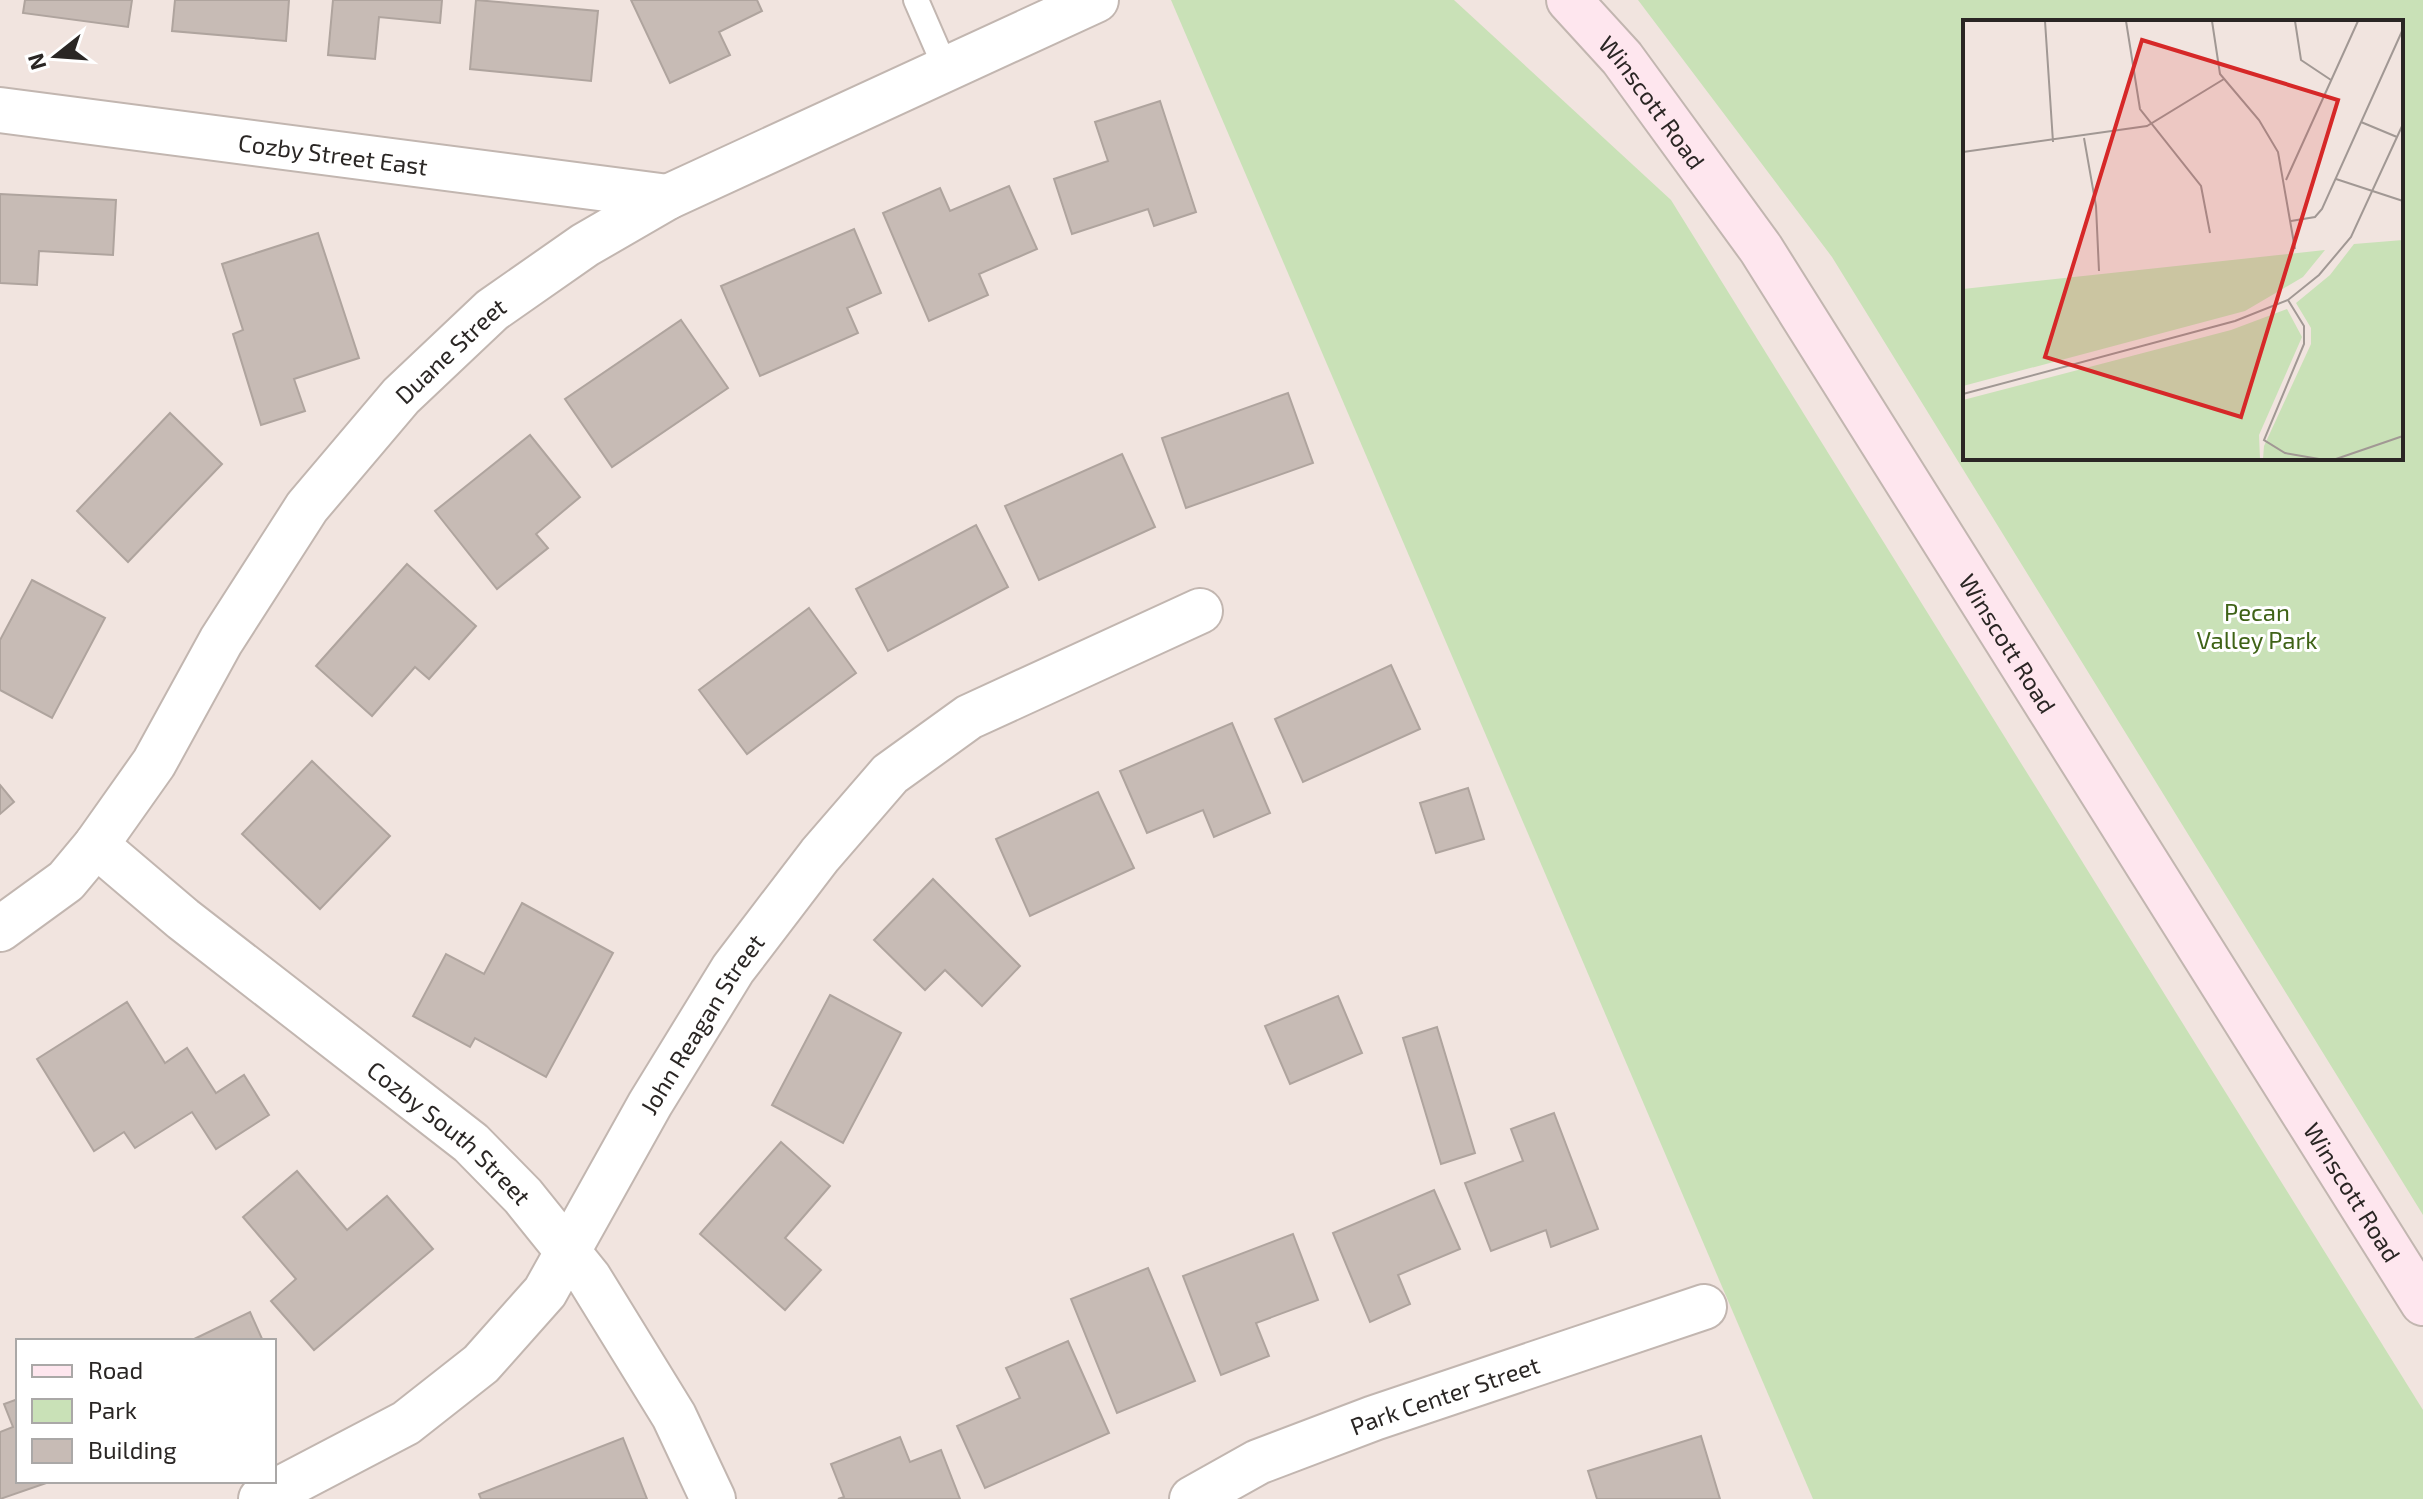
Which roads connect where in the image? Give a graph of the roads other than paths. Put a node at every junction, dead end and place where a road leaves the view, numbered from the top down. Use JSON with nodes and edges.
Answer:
{"nodes":[{"id":1,"x":916,"y":0,"type":"edge"},
{"id":2,"x":1096,"y":0,"type":"edge"},
{"id":3,"x":1569,"y":0,"type":"edge"},
{"id":4,"x":946,"y":69,"type":"junction"},
{"id":5,"x":0,"y":110,"type":"edge"},
{"id":6,"x":668,"y":197,"type":"junction"},
{"id":7,"x":1200,"y":611,"type":"dead end"},
{"id":8,"x":96,"y":845,"type":"junction"},
{"id":9,"x":0,"y":929,"type":"edge"},
{"id":10,"x":568,"y":1253,"type":"junction"},
{"id":11,"x":2423,"y":1303,"type":"edge"},
{"id":12,"x":1704,"y":1307,"type":"dead end"},
{"id":13,"x":261,"y":1499,"type":"edge"},
{"id":14,"x":713,"y":1499,"type":"edge"},
{"id":15,"x":1192,"y":1499,"type":"edge"}],
"edges":[{"from":1,"to":4,"type":"lane"},
{"from":2,"to":4,"type":"street","name":"Duane Street"},
{"from":3,"to":11,"type":"main road","name":"Winscott Road"},
{"from":4,"to":6,"type":"street","name":"Duane Street"},
{"from":5,"to":6,"type":"street","name":"Cozby Street East"},
{"from":6,"to":8,"type":"street","name":"Duane Street"},
{"from":7,"to":10,"type":"street","name":"John Reagan Street"},
{"from":8,"to":9,"type":"street","name":"Duane Street"},
{"from":8,"to":10,"type":"street","name":"Cozby South Street"},
{"from":10,"to":13,"type":"street","name":"John Reagan Street"},
{"from":10,"to":14,"type":"street","name":"Cozby South Street"},
{"from":12,"to":15,"type":"street","name":"Park Center Street"}]}
